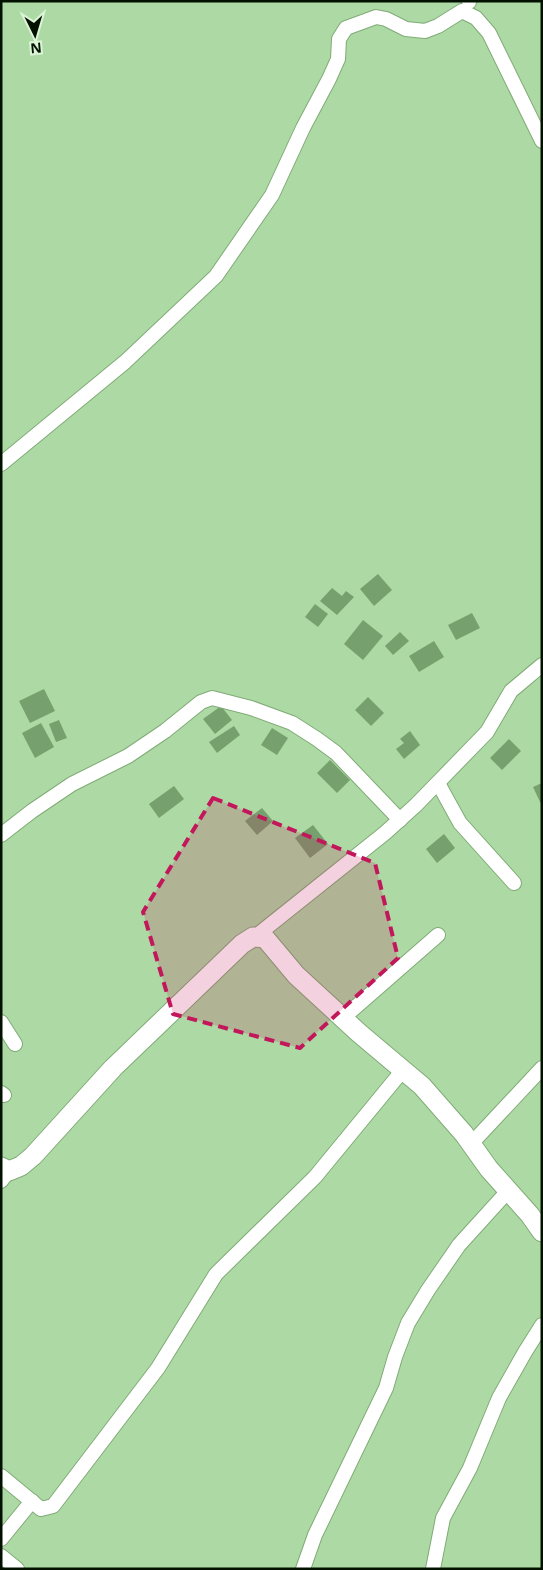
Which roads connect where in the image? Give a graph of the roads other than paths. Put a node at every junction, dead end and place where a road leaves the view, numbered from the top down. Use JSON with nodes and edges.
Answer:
{"nodes":[{"id":1,"x":467,"y":4,"type":"edge"},
{"id":2,"x":542,"y":141,"type":"edge"},
{"id":3,"x":1,"y":464,"type":"edge"},
{"id":4,"x":542,"y":665,"type":"edge"},
{"id":5,"x":438,"y":783,"type":"junction"},
{"id":6,"x":400,"y":820,"type":"junction"},
{"id":7,"x":1,"y":835,"type":"edge"},
{"id":8,"x":514,"y":883,"type":"dead end"},
{"id":9,"x":438,"y":935,"type":"dead end"},
{"id":10,"x":256,"y":936,"type":"junction"},
{"id":11,"x":343,"y":1018,"type":"junction"},
{"id":12,"x":1,"y":1022,"type":"edge"},
{"id":13,"x":15,"y":1044,"type":"dead end"},
{"id":14,"x":542,"y":1068,"type":"edge"},
{"id":15,"x":403,"y":1070,"type":"junction"},
{"id":16,"x":471,"y":1144,"type":"junction"},
{"id":17,"x":4,"y":1173,"type":"edge"},
{"id":18,"x":508,"y":1191,"type":"junction"},
{"id":19,"x":542,"y":1232,"type":"edge"},
{"id":20,"x":542,"y":1325,"type":"edge"},
{"id":21,"x":1,"y":1476,"type":"edge"},
{"id":22,"x":32,"y":1501,"type":"junction"},
{"id":23,"x":1,"y":1539,"type":"edge"},
{"id":24,"x":1,"y":1556,"type":"edge"},
{"id":25,"x":17,"y":1569,"type":"edge"},
{"id":26,"x":303,"y":1569,"type":"edge"},
{"id":27,"x":433,"y":1569,"type":"edge"}],
"edges":[{"from":1,"to":2,"type":"street"},
{"from":1,"to":3,"type":"street"},
{"from":4,"to":5,"type":"street"},
{"from":5,"to":6,"type":"street"},
{"from":5,"to":8,"type":"street"},
{"from":6,"to":7,"type":"street"},
{"from":6,"to":10,"type":"street"},
{"from":9,"to":11,"type":"street"},
{"from":10,"to":11,"type":"street"},
{"from":10,"to":17,"type":"street"},
{"from":11,"to":15,"type":"street"},
{"from":12,"to":13,"type":"street"},
{"from":14,"to":16,"type":"street"},
{"from":15,"to":16,"type":"street"},
{"from":15,"to":22,"type":"street"},
{"from":16,"to":18,"type":"street"},
{"from":18,"to":19,"type":"street"},
{"from":18,"to":26,"type":"street"},
{"from":20,"to":27,"type":"street"},
{"from":21,"to":22,"type":"street"},
{"from":22,"to":23,"type":"street"},
{"from":24,"to":25,"type":"street"}]}
